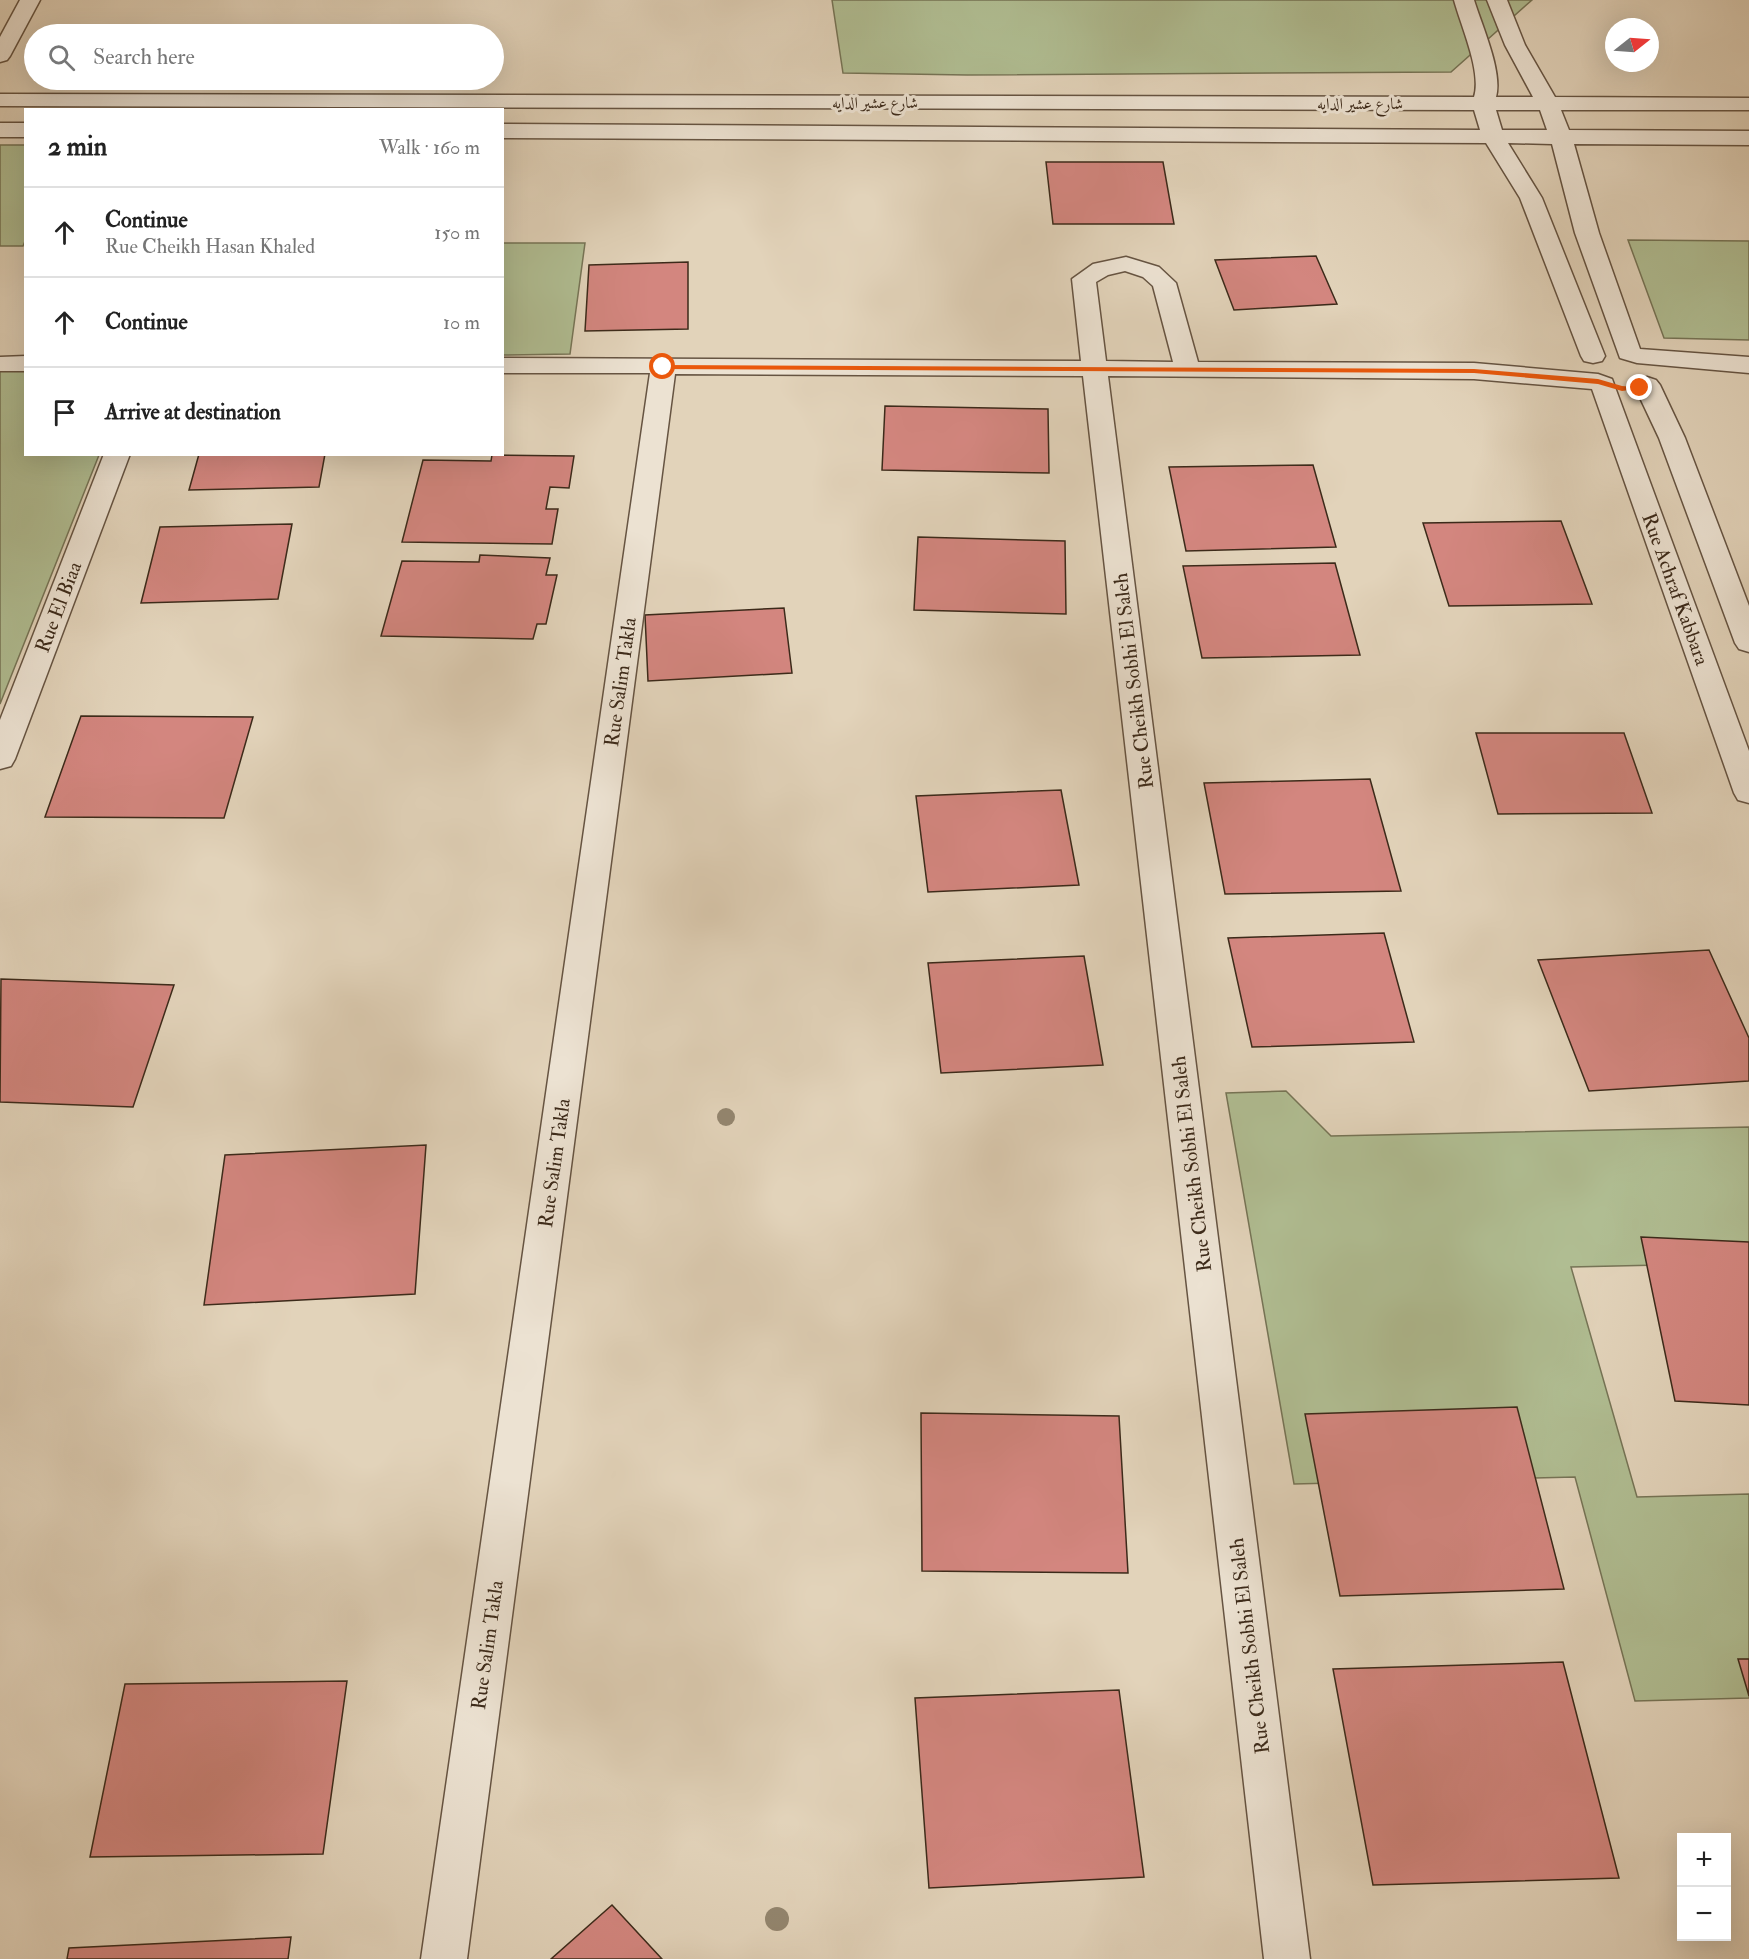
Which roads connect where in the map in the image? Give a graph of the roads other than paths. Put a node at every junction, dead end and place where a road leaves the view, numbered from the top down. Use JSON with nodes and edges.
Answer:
{"nodes":[{"id":1,"x":30,"y":0,"type":"edge"},
{"id":2,"x":1464,"y":0,"type":"edge"},
{"id":3,"x":1497,"y":0,"type":"edge"},
{"id":4,"x":0,"y":56,"type":"edge"},
{"id":5,"x":0,"y":100,"type":"edge"},
{"id":6,"x":1482,"y":103,"type":"junction"},
{"id":7,"x":1548,"y":104,"type":"junction"},
{"id":8,"x":1749,"y":104,"type":"edge"},
{"id":9,"x":0,"y":130,"type":"edge"},
{"id":10,"x":24,"y":130,"type":"edge"},
{"id":11,"x":504,"y":131,"type":"edge"},
{"id":12,"x":1494,"y":137,"type":"junction"},
{"id":13,"x":1561,"y":137,"type":"junction"},
{"id":14,"x":1749,"y":138,"type":"edge"},
{"id":15,"x":1633,"y":354,"type":"junction"},
{"id":16,"x":24,"y":363,"type":"edge"},
{"id":17,"x":0,"y":364,"type":"edge"},
{"id":18,"x":504,"y":365,"type":"edge"},
{"id":19,"x":1749,"y":365,"type":"edge"},
{"id":20,"x":663,"y":367,"type":"junction"},
{"id":21,"x":1096,"y":369,"type":"junction"},
{"id":22,"x":1187,"y":369,"type":"junction"},
{"id":23,"x":1596,"y":370,"type":"junction"},
{"id":24,"x":1749,"y":376,"type":"edge"},
{"id":25,"x":1649,"y":383,"type":"junction"},
{"id":26,"x":116,"y":456,"type":"edge"},
{"id":27,"x":1749,"y":643,"type":"edge"},
{"id":28,"x":0,"y":759,"type":"edge"},
{"id":29,"x":1749,"y":793,"type":"edge"},
{"id":30,"x":444,"y":1959,"type":"edge"},
{"id":31,"x":1287,"y":1959,"type":"edge"}],
"edges":[{"from":1,"to":4,"type":"street"},
{"from":2,"to":6,"type":"street","name":"Rue Achraf Kabbara"},
{"from":3,"to":7,"type":"street"},
{"from":5,"to":6,"type":"street","name":"شارع عشير الدايه"},
{"from":6,"to":7,"type":"street","name":"شارع عشير الدايه"},
{"from":6,"to":12,"type":"street","name":"Rue Achraf Kabbara"},
{"from":7,"to":8,"type":"street","name":"شارع عشير الدايه"},
{"from":7,"to":13,"type":"street"},
{"from":9,"to":10,"type":"street"},
{"from":11,"to":12,"type":"street","name":"شارع عشير الدايه"},
{"from":12,"to":13,"type":"street","name":"شارع عشير الدايه"},
{"from":12,"to":23,"type":"street","name":"Rue Achraf Kabbara"},
{"from":13,"to":14,"type":"street","name":"شارع عشير الدايه"},
{"from":13,"to":15,"type":"street"},
{"from":15,"to":19,"type":"street"},
{"from":15,"to":23,"type":"street"},
{"from":15,"to":25,"type":"street"},
{"from":16,"to":17,"type":"street"},
{"from":18,"to":20,"type":"street"},
{"from":20,"to":21,"type":"street"},
{"from":20,"to":30,"type":"street","name":"Rue Salim Takla"},
{"from":21,"to":22,"type":"street"},
{"from":21,"to":22,"type":"street","name":"Rue Cheikh Sobhi El Saleh"},
{"from":21,"to":31,"type":"street","name":"Rue Cheikh Sobhi El Saleh"},
{"from":22,"to":23,"type":"street"},
{"from":23,"to":25,"type":"street"},
{"from":23,"to":29,"type":"street","name":"Rue Achraf Kabbara"},
{"from":24,"to":25,"type":"street"},
{"from":25,"to":27,"type":"street"},
{"from":26,"to":28,"type":"street","name":"Rue El Biaa"}]}
